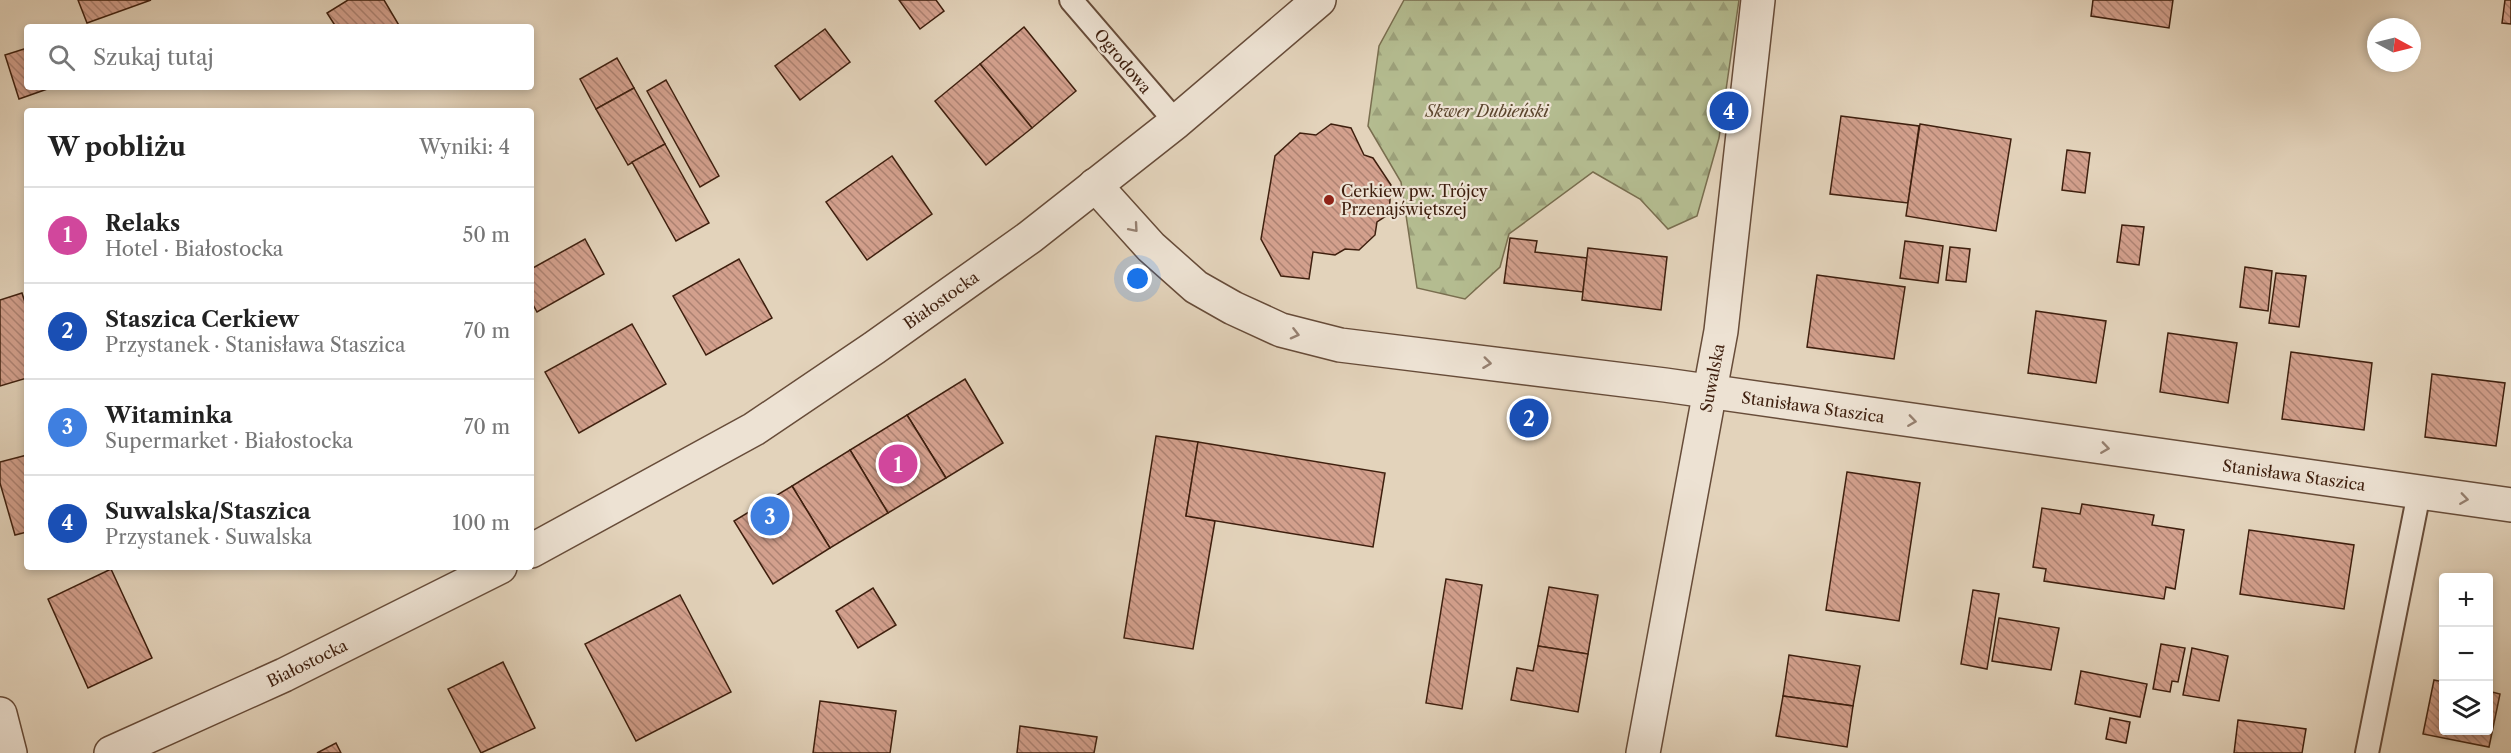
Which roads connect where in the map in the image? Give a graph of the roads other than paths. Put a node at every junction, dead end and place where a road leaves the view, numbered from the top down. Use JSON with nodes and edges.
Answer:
{"nodes":[{"id":1,"x":1071,"y":0,"type":"edge"},
{"id":2,"x":1319,"y":0,"type":"edge"},
{"id":3,"x":1758,"y":0,"type":"edge"},
{"id":4,"x":1176,"y":122,"type":"junction"},
{"id":5,"x":1095,"y":185,"type":"junction"},
{"id":6,"x":1708,"y":392,"type":"junction"},
{"id":7,"x":2419,"y":493,"type":"junction"},
{"id":8,"x":2511,"y":505,"type":"edge"},
{"id":9,"x":534,"y":549,"type":"edge"},
{"id":10,"x":494,"y":570,"type":"edge"},
{"id":11,"x":0,"y":714,"type":"edge"},
{"id":12,"x":10,"y":753,"type":"edge"},
{"id":13,"x":111,"y":753,"type":"edge"},
{"id":14,"x":1643,"y":753,"type":"edge"},
{"id":15,"x":2367,"y":753,"type":"edge"}],
"edges":[{"from":1,"to":4,"type":"lane","name":"Ogrodowa"},
{"from":2,"to":4,"type":"street","name":"Białostocka"},
{"from":3,"to":6,"type":"street","name":"Suwalska"},
{"from":4,"to":5,"type":"street","name":"Białostocka"},
{"from":5,"to":6,"type":"street","name":"Stanisława Staszica","one_way":true},
{"from":5,"to":9,"type":"street","name":"Białostocka"},
{"from":6,"to":7,"type":"street","name":"Stanisława Staszica","one_way":true},
{"from":6,"to":14,"type":"street","name":"Suwalska"},
{"from":7,"to":8,"type":"street","name":"Stanisława Staszica","one_way":true},
{"from":7,"to":15,"type":"lane"},
{"from":10,"to":13,"type":"street","name":"Białostocka"},
{"from":11,"to":12,"type":"street"}]}
